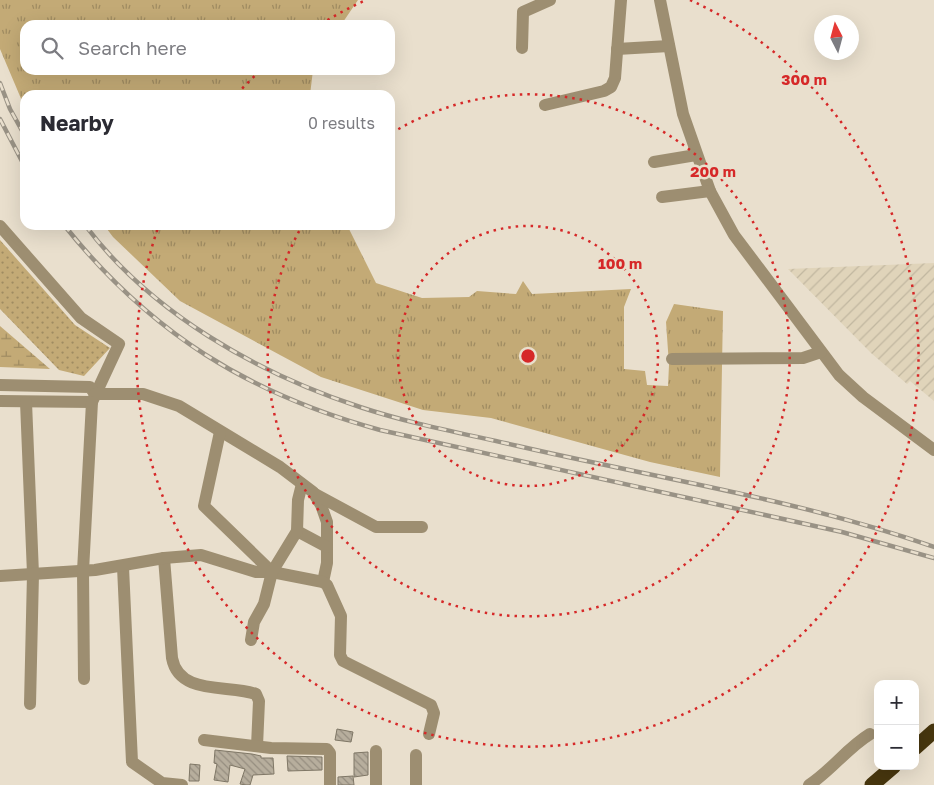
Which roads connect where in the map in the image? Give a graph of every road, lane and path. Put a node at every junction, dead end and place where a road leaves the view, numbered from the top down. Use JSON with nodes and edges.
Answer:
{"nodes":[{"id":1,"x":550,"y":0,"type":"edge"},
{"id":2,"x":621,"y":0,"type":"edge"},
{"id":3,"x":660,"y":0,"type":"edge"},
{"id":4,"x":669,"y":46,"type":"junction"},
{"id":5,"x":522,"y":48,"type":"dead end"},
{"id":6,"x":617,"y":49,"type":"junction"},
{"id":7,"x":545,"y":105,"type":"dead end"},
{"id":8,"x":696,"y":154,"type":"junction"},
{"id":9,"x":654,"y":162,"type":"dead end"},
{"id":10,"x":710,"y":191,"type":"junction"},
{"id":11,"x":662,"y":197,"type":"dead end"},
{"id":12,"x":0,"y":226,"type":"edge"},
{"id":13,"x":821,"y":352,"type":"junction"},
{"id":14,"x":672,"y":359,"type":"dead end"},
{"id":15,"x":0,"y":385,"type":"edge"},
{"id":16,"x":94,"y":398,"type":"junction"},
{"id":17,"x":0,"y":401,"type":"edge"},
{"id":18,"x":26,"y":402,"type":"junction"},
{"id":19,"x":220,"y":432,"type":"junction"},
{"id":20,"x":934,"y":450,"type":"edge"},
{"id":21,"x":307,"y":488,"type":"junction"},
{"id":22,"x":422,"y":527,"type":"dead end"},
{"id":23,"x":297,"y":531,"type":"junction"},
{"id":24,"x":327,"y":547,"type":"junction"},
{"id":25,"x":164,"y":558,"type":"junction"},
{"id":26,"x":123,"y":567,"type":"junction"},
{"id":27,"x":83,"y":571,"type":"junction"},
{"id":28,"x":272,"y":572,"type":"junction"},
{"id":29,"x":33,"y":574,"type":"junction"},
{"id":30,"x":0,"y":576,"type":"edge"},
{"id":31,"x":323,"y":582,"type":"junction"},
{"id":32,"x":251,"y":640,"type":"dead end"},
{"id":33,"x":84,"y":679,"type":"dead end"},
{"id":34,"x":30,"y":704,"type":"dead end"},
{"id":35,"x":934,"y":731,"type":"edge"},
{"id":36,"x":429,"y":734,"type":"dead end"},
{"id":37,"x":870,"y":734,"type":"dead end"},
{"id":38,"x":204,"y":740,"type":"dead end"},
{"id":39,"x":919,"y":744,"type":"edge"},
{"id":40,"x":258,"y":746,"type":"junction"},
{"id":41,"x":376,"y":751,"type":"dead end"},
{"id":42,"x":416,"y":754,"type":"dead end"},
{"id":43,"x":889,"y":770,"type":"edge"},
{"id":44,"x":182,"y":785,"type":"edge"},
{"id":45,"x":330,"y":785,"type":"edge"},
{"id":46,"x":376,"y":785,"type":"edge"},
{"id":47,"x":416,"y":785,"type":"edge"},
{"id":48,"x":809,"y":785,"type":"edge"},
{"id":49,"x":872,"y":785,"type":"edge"}],
"edges":[{"from":1,"to":5,"type":"street"},
{"from":2,"to":6,"type":"street"},
{"from":3,"to":4,"type":"street"},
{"from":4,"to":6,"type":"street"},
{"from":4,"to":8,"type":"street"},
{"from":6,"to":7,"type":"street"},
{"from":8,"to":9,"type":"street"},
{"from":8,"to":10,"type":"street"},
{"from":10,"to":11,"type":"street"},
{"from":10,"to":13,"type":"street"},
{"from":12,"to":16,"type":"street"},
{"from":13,"to":14,"type":"street"},
{"from":13,"to":20,"type":"street"},
{"from":15,"to":16,"type":"street"},
{"from":16,"to":18,"type":"street"},
{"from":16,"to":19,"type":"street"},
{"from":16,"to":27,"type":"street"},
{"from":17,"to":18,"type":"street"},
{"from":18,"to":29,"type":"street"},
{"from":19,"to":21,"type":"street"},
{"from":19,"to":28,"type":"street"},
{"from":21,"to":22,"type":"street"},
{"from":21,"to":23,"type":"street"},
{"from":21,"to":24,"type":"street"},
{"from":23,"to":24,"type":"street"},
{"from":23,"to":28,"type":"street"},
{"from":24,"to":31,"type":"street"},
{"from":25,"to":26,"type":"street"},
{"from":25,"to":28,"type":"street"},
{"from":25,"to":40,"type":"street"},
{"from":26,"to":27,"type":"street"},
{"from":26,"to":44,"type":"street"},
{"from":27,"to":29,"type":"street"},
{"from":27,"to":33,"type":"street"},
{"from":28,"to":31,"type":"street"},
{"from":28,"to":32,"type":"street"},
{"from":29,"to":30,"type":"street"},
{"from":29,"to":34,"type":"street"},
{"from":31,"to":36,"type":"street"},
{"from":35,"to":39,"type":"highway"},
{"from":37,"to":48,"type":"street"},
{"from":38,"to":40,"type":"street"},
{"from":40,"to":45,"type":"street"},
{"from":41,"to":46,"type":"street"},
{"from":42,"to":47,"type":"street"},
{"from":43,"to":49,"type":"highway"}]}
